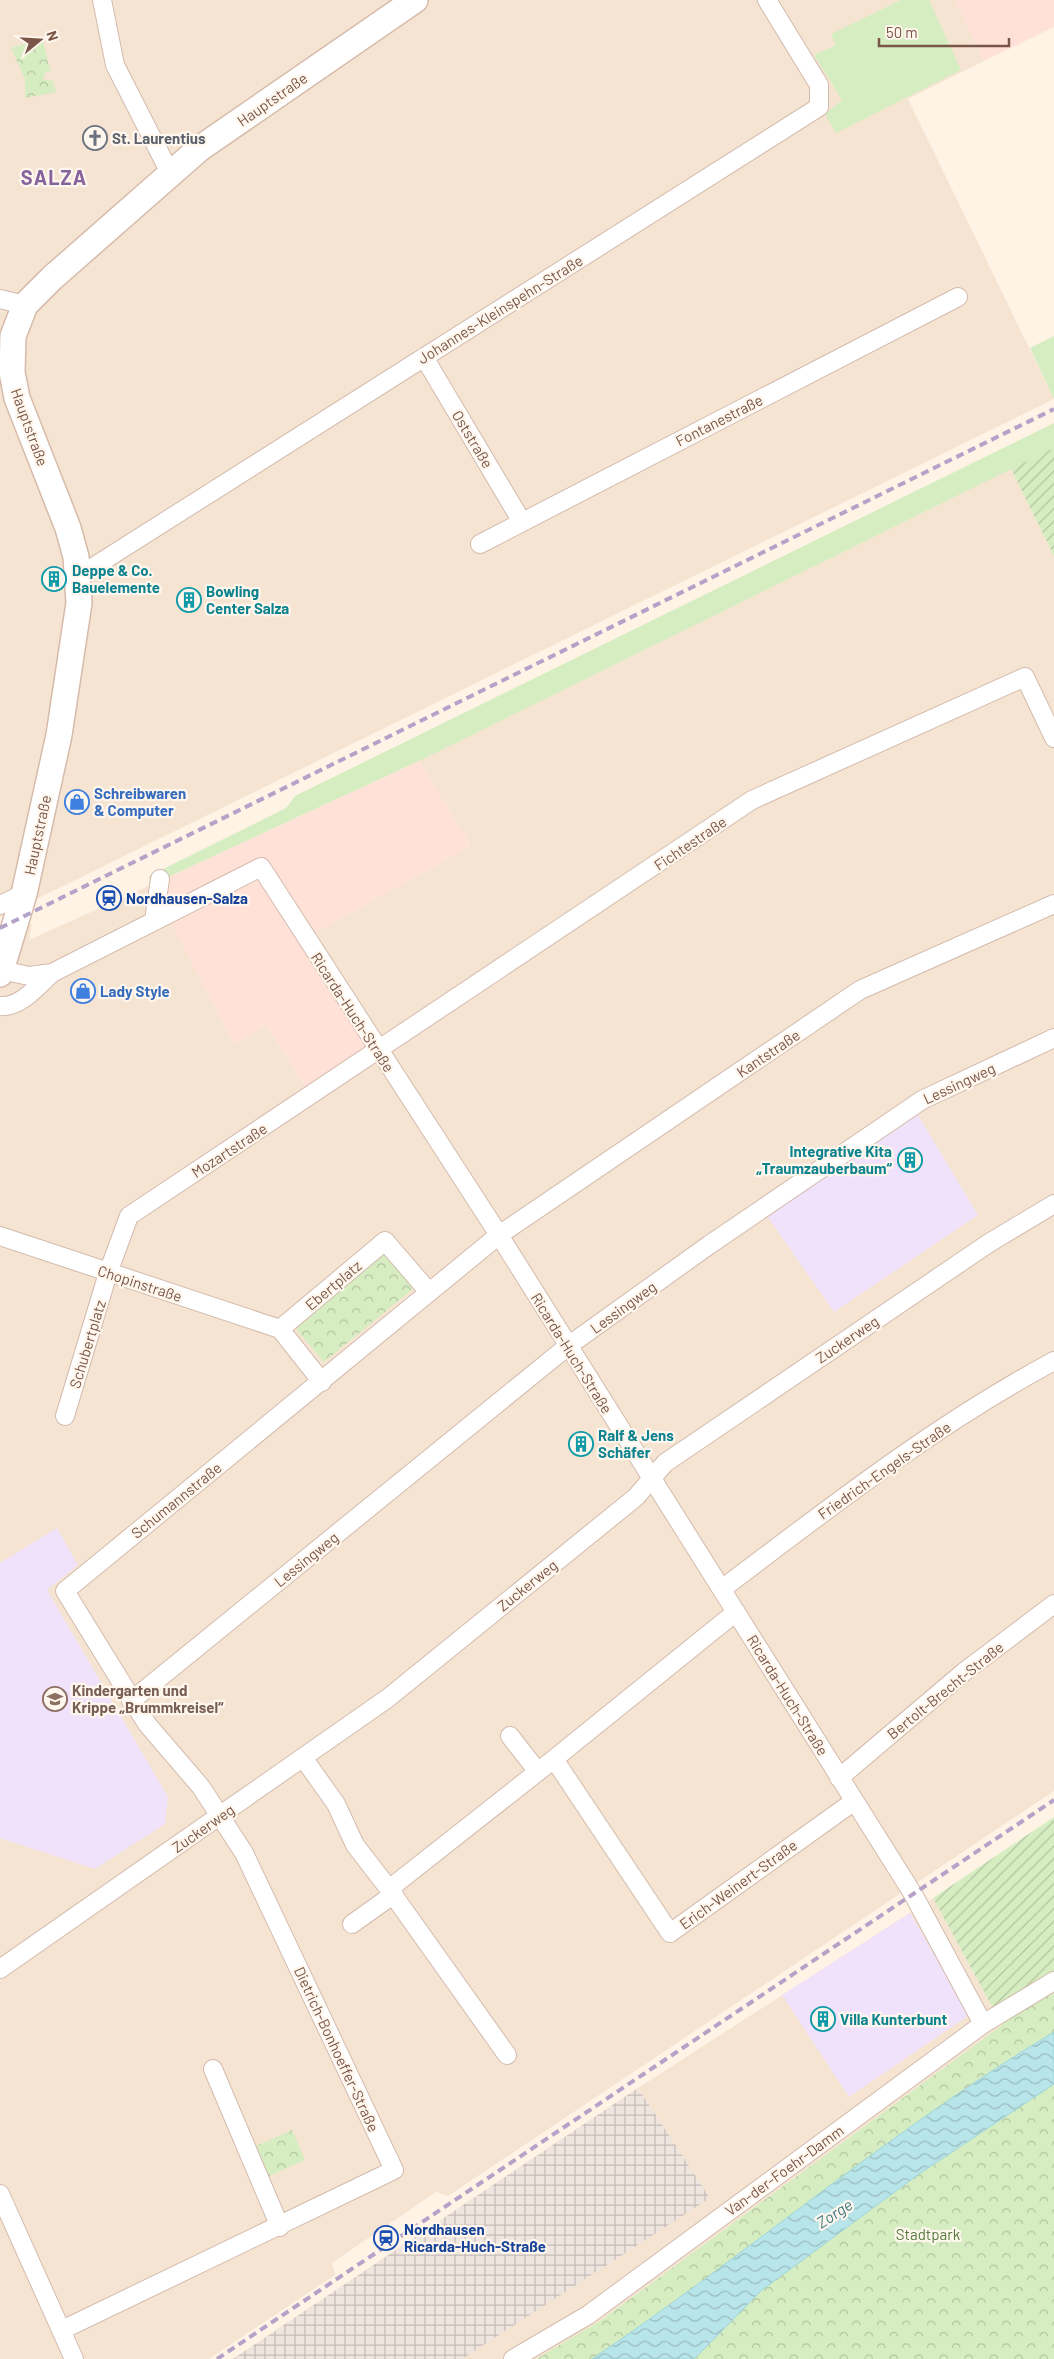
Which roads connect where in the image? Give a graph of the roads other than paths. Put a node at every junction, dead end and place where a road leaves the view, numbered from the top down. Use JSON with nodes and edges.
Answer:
{"nodes":[{"id":1,"x":102,"y":0,"type":"edge"},
{"id":2,"x":415,"y":0,"type":"edge"},
{"id":3,"x":768,"y":0,"type":"edge"},
{"id":4,"x":170,"y":174,"type":"junction"},
{"id":5,"x":958,"y":297,"type":"dead end"},
{"id":6,"x":0,"y":299,"type":"edge"},
{"id":7,"x":25,"y":305,"type":"junction"},
{"id":8,"x":6,"y":348,"type":"edge"},
{"id":9,"x":424,"y":357,"type":"junction"},
{"id":10,"x":522,"y":522,"type":"junction"},
{"id":11,"x":480,"y":544,"type":"dead end"},
{"id":12,"x":79,"y":576,"type":"junction"},
{"id":13,"x":1054,"y":738,"type":"edge"},
{"id":14,"x":160,"y":879,"type":"dead end"},
{"id":15,"x":24,"y":894,"type":"junction"},
{"id":16,"x":1054,"y":904,"type":"edge"},
{"id":17,"x":0,"y":905,"type":"edge"},
{"id":18,"x":154,"y":920,"type":"junction"},
{"id":19,"x":1,"y":972,"type":"edge"},
{"id":20,"x":52,"y":973,"type":"junction"},
{"id":21,"x":0,"y":1006,"type":"edge"},
{"id":22,"x":1054,"y":1038,"type":"edge"},
{"id":23,"x":379,"y":1052,"type":"junction"},
{"id":24,"x":1054,"y":1204,"type":"edge"},
{"id":25,"x":499,"y":1234,"type":"junction"},
{"id":26,"x":0,"y":1236,"type":"edge"},
{"id":27,"x":108,"y":1273,"type":"junction"},
{"id":28,"x":429,"y":1292,"type":"junction"},
{"id":29,"x":280,"y":1329,"type":"junction"},
{"id":30,"x":568,"y":1346,"type":"junction"},
{"id":31,"x":1054,"y":1361,"type":"edge"},
{"id":32,"x":322,"y":1382,"type":"junction"},
{"id":33,"x":65,"y":1416,"type":"dead end"},
{"id":34,"x":651,"y":1479,"type":"junction"},
{"id":35,"x":722,"y":1589,"type":"junction"},
{"id":36,"x":1054,"y":1604,"type":"edge"},
{"id":37,"x":736,"y":1612,"type":"junction"},
{"id":38,"x":131,"y":1701,"type":"junction"},
{"id":39,"x":510,"y":1736,"type":"dead end"},
{"id":40,"x":304,"y":1759,"type":"junction"},
{"id":41,"x":554,"y":1759,"type":"junction"},
{"id":42,"x":538,"y":1772,"type":"junction"},
{"id":43,"x":839,"y":1778,"type":"junction"},
{"id":44,"x":853,"y":1802,"type":"junction"},
{"id":45,"x":222,"y":1816,"type":"junction"},
{"id":46,"x":391,"y":1892,"type":"junction"},
{"id":47,"x":352,"y":1924,"type":"dead end"},
{"id":48,"x":0,"y":1970,"type":"edge"},
{"id":49,"x":1054,"y":1981,"type":"edge"},
{"id":50,"x":984,"y":2024,"type":"junction"},
{"id":51,"x":507,"y":2055,"type":"dead end"},
{"id":52,"x":213,"y":2069,"type":"dead end"},
{"id":53,"x":0,"y":2194,"type":"edge"},
{"id":54,"x":280,"y":2227,"type":"junction"},
{"id":55,"x":62,"y":2330,"type":"junction"},
{"id":56,"x":74,"y":2359,"type":"edge"},
{"id":57,"x":513,"y":2359,"type":"edge"}],
"edges":[{"from":1,"to":4,"type":"street"},
{"from":2,"to":4,"type":"street","name":"Hauptstraße"},
{"from":3,"to":9,"type":"street","name":"Johannes-Kleinspehn-Straße"},
{"from":4,"to":7,"type":"street","name":"Hauptstraße"},
{"from":5,"to":10,"type":"street","name":"Fontanestraße"},
{"from":6,"to":7,"type":"street"},
{"from":7,"to":8,"type":"street","name":"Hauptstraße"},
{"from":8,"to":12,"type":"street","name":"Hauptstraße"},
{"from":9,"to":10,"type":"street","name":"Oststraße"},
{"from":9,"to":12,"type":"street","name":"Johannes-Kleinspehn-Straße"},
{"from":10,"to":11,"type":"street","name":"Fontanestraße"},
{"from":12,"to":15,"type":"street","name":"Hauptstraße"},
{"from":13,"to":23,"type":"street","name":"Fichtestraße"},
{"from":14,"to":18,"type":"street"},
{"from":15,"to":17,"type":"street"},
{"from":15,"to":19,"type":"street","name":"Hauptstraße"},
{"from":16,"to":25,"type":"street","name":"Kantstraße"},
{"from":18,"to":20,"type":"street"},
{"from":18,"to":23,"type":"street","name":"Ricarda-Huch-Straße"},
{"from":19,"to":20,"type":"street"},
{"from":20,"to":21,"type":"street"},
{"from":22,"to":30,"type":"street","name":"Lessingweg"},
{"from":23,"to":25,"type":"street","name":"Ricarda-Huch-Straße"},
{"from":23,"to":27,"type":"street","name":"Mozartstraße"},
{"from":24,"to":34,"type":"street","name":"Zuckerweg"},
{"from":25,"to":28,"type":"street","name":"Schumannstraße"},
{"from":25,"to":30,"type":"street","name":"Ricarda-Huch-Straße"},
{"from":26,"to":27,"type":"street","name":"Chopinstraße"},
{"from":27,"to":29,"type":"street","name":"Chopinstraße"},
{"from":27,"to":33,"type":"street","name":"Schubertplatz"},
{"from":28,"to":29,"type":"street","name":"Ebertplatz"},
{"from":28,"to":32,"type":"street","name":"Schumannstraße"},
{"from":29,"to":32,"type":"street"},
{"from":30,"to":34,"type":"street","name":"Ricarda-Huch-Straße"},
{"from":30,"to":38,"type":"street","name":"Lessingweg"},
{"from":31,"to":35,"type":"street","name":"Friedrich-Engels-Straße"},
{"from":32,"to":38,"type":"street","name":"Schumannstraße"},
{"from":34,"to":35,"type":"street","name":"Ricarda-Huch-Straße"},
{"from":34,"to":40,"type":"street","name":"Zuckerweg"},
{"from":35,"to":37,"type":"street","name":"Ricarda-Huch-Straße"},
{"from":36,"to":43,"type":"street","name":"Bertolt-Brecht-Straße"},
{"from":37,"to":41,"type":"street"},
{"from":37,"to":43,"type":"street","name":"Ricarda-Huch-Straße"},
{"from":38,"to":45,"type":"street","name":"Schumannstraße"},
{"from":39,"to":42,"type":"street"},
{"from":40,"to":45,"type":"street","name":"Zuckerweg"},
{"from":40,"to":46,"type":"street"},
{"from":41,"to":42,"type":"street"},
{"from":41,"to":44,"type":"street","name":"Erich-Weinert-Straße"},
{"from":42,"to":46,"type":"street"},
{"from":43,"to":44,"type":"street","name":"Ricarda-Huch-Straße"},
{"from":44,"to":50,"type":"street","name":"Ricarda-Huch-Straße"},
{"from":45,"to":48,"type":"street","name":"Zuckerweg"},
{"from":45,"to":54,"type":"street","name":"Dietrich-Bonhoeffer-Straße"},
{"from":46,"to":47,"type":"street"},
{"from":46,"to":51,"type":"street"},
{"from":49,"to":50,"type":"street","name":"Van-der-Foehr-Damm"},
{"from":50,"to":57,"type":"street","name":"Van-der-Foehr-Damm"},
{"from":52,"to":54,"type":"street"},
{"from":53,"to":55,"type":"street"},
{"from":54,"to":55,"type":"street","name":"Dietrich-Bonhoeffer-Straße"},
{"from":55,"to":56,"type":"street"}]}
